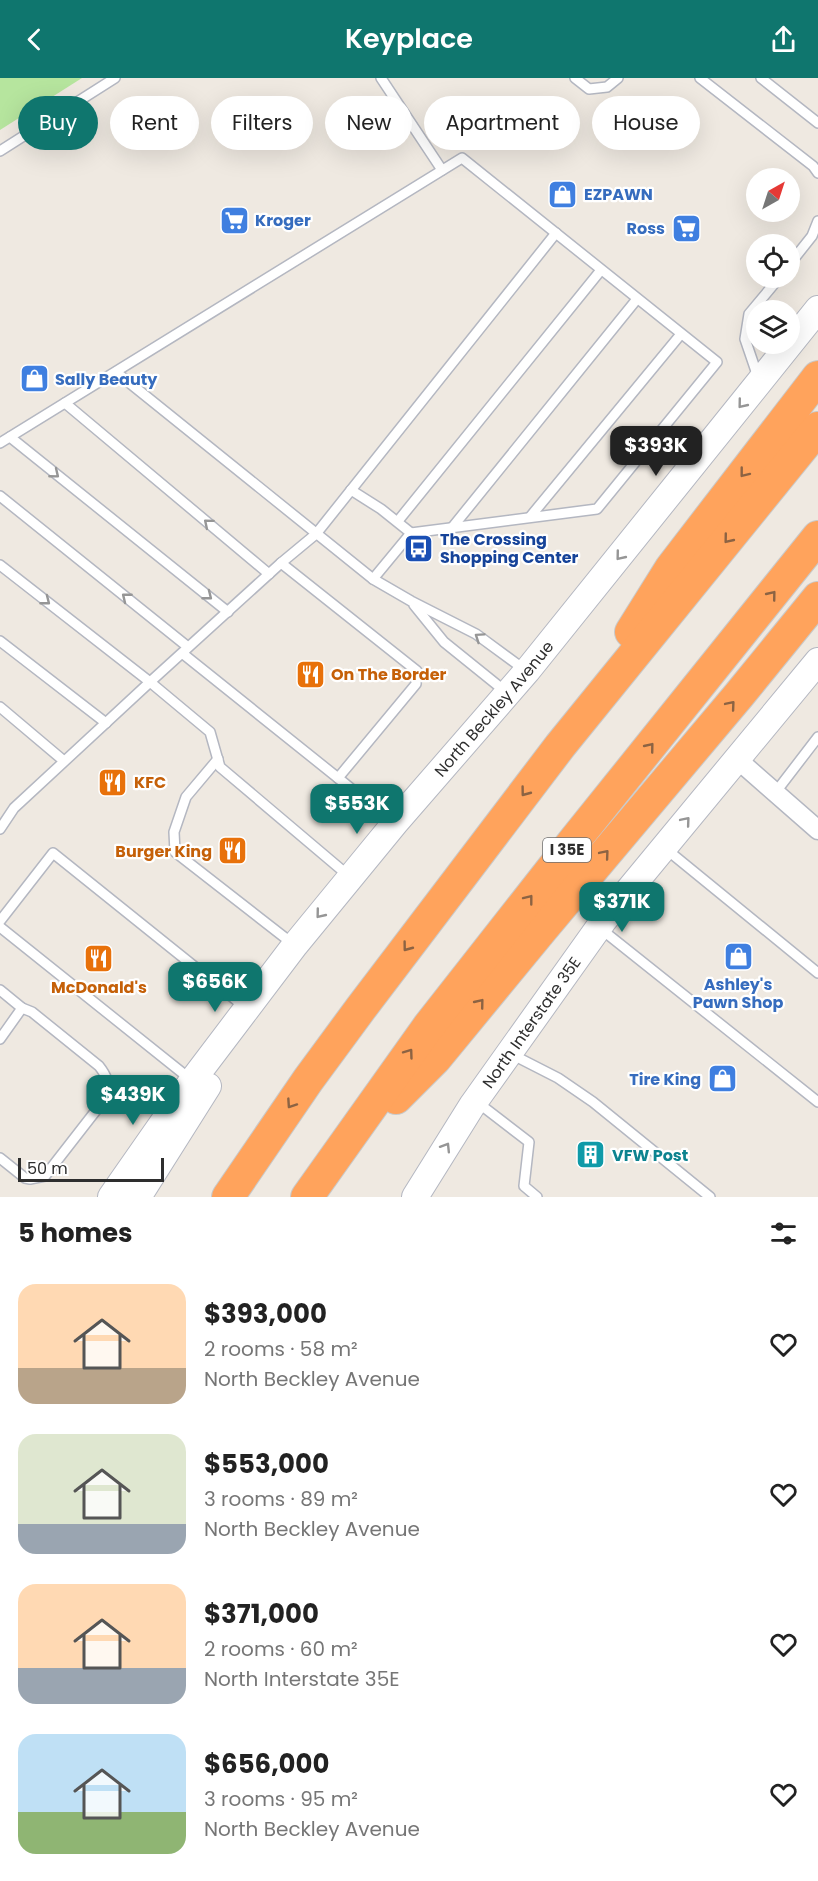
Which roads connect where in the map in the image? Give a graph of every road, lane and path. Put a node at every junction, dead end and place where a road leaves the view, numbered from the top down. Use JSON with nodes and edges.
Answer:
{"nodes":[{"id":1,"x":115,"y":78,"type":"edge"},
{"id":2,"x":381,"y":78,"type":"edge"},
{"id":3,"x":575,"y":78,"type":"edge"},
{"id":4,"x":618,"y":78,"type":"edge"},
{"id":5,"x":700,"y":78,"type":"edge"},
{"id":6,"x":761,"y":78,"type":"edge"},
{"id":7,"x":818,"y":123,"type":"edge"},
{"id":8,"x":0,"y":151,"type":"edge"},
{"id":9,"x":442,"y":170,"type":"junction"},
{"id":10,"x":818,"y":173,"type":"edge"},
{"id":11,"x":818,"y":221,"type":"edge"},
{"id":12,"x":556,"y":233,"type":"junction"},
{"id":13,"x":800,"y":251,"type":"edge"},
{"id":14,"x":601,"y":270,"type":"junction"},
{"id":15,"x":771,"y":288,"type":"edge"},
{"id":16,"x":637,"y":299,"type":"junction"},
{"id":17,"x":818,"y":309,"type":"edge"},
{"id":18,"x":681,"y":334,"type":"junction"},
{"id":19,"x":116,"y":372,"type":"junction"},
{"id":20,"x":818,"y":377,"type":"edge"},
{"id":21,"x":759,"y":382,"type":"junction"},
{"id":22,"x":65,"y":403,"type":"junction"},
{"id":23,"x":818,"y":428,"type":"edge"},
{"id":24,"x":10,"y":437,"type":"junction"},
{"id":25,"x":0,"y":443,"type":"edge"},
{"id":26,"x":351,"y":490,"type":"junction"},
{"id":27,"x":0,"y":496,"type":"edge"},
{"id":28,"x":531,"y":518,"type":"junction"},
{"id":29,"x":398,"y":521,"type":"junction"},
{"id":30,"x":451,"y":529,"type":"junction"},
{"id":31,"x":411,"y":533,"type":"junction"},
{"id":32,"x":316,"y":534,"type":"junction"},
{"id":33,"x":818,"y":537,"type":"edge"},
{"id":34,"x":281,"y":563,"type":"junction"},
{"id":35,"x":0,"y":565,"type":"edge"},
{"id":36,"x":269,"y":574,"type":"junction"},
{"id":37,"x":373,"y":579,"type":"junction"},
{"id":38,"x":818,"y":598,"type":"edge"},
{"id":39,"x":411,"y":601,"type":"junction"},
{"id":40,"x":228,"y":612,"type":"junction"},
{"id":41,"x":0,"y":641,"type":"edge"},
{"id":42,"x":185,"y":650,"type":"junction"},
{"id":43,"x":818,"y":661,"type":"edge"},
{"id":44,"x":527,"y":671,"type":"junction"},
{"id":45,"x":150,"y":682,"type":"junction"},
{"id":46,"x":508,"y":694,"type":"junction"},
{"id":47,"x":0,"y":707,"type":"edge"},
{"id":48,"x":106,"y":723,"type":"junction"},
{"id":49,"x":818,"y":737,"type":"edge"},
{"id":50,"x":560,"y":746,"type":"junction"},
{"id":51,"x":218,"y":759,"type":"junction"},
{"id":52,"x":737,"y":759,"type":"junction"},
{"id":53,"x":64,"y":761,"type":"junction"},
{"id":54,"x":338,"y":778,"type":"junction"},
{"id":55,"x":775,"y":793,"type":"junction"},
{"id":56,"x":395,"y":823,"type":"junction"},
{"id":57,"x":0,"y":829,"type":"edge"},
{"id":58,"x":818,"y":830,"type":"edge"},
{"id":59,"x":664,"y":848,"type":"junction"},
{"id":60,"x":350,"y":877,"type":"junction"},
{"id":61,"x":0,"y":921,"type":"edge"},
{"id":62,"x":0,"y":927,"type":"edge"},
{"id":63,"x":599,"y":928,"type":"junction"},
{"id":64,"x":295,"y":945,"type":"junction"},
{"id":65,"x":818,"y":973,"type":"edge"},
{"id":66,"x":0,"y":990,"type":"edge"},
{"id":67,"x":22,"y":1008,"type":"junction"},
{"id":68,"x":247,"y":1008,"type":"junction"},
{"id":69,"x":0,"y":1040,"type":"edge"},
{"id":70,"x":219,"y":1045,"type":"junction"},
{"id":71,"x":509,"y":1053,"type":"junction"},
{"id":72,"x":192,"y":1081,"type":"junction"},
{"id":73,"x":475,"y":1101,"type":"junction"},
{"id":74,"x":818,"y":1101,"type":"edge"},
{"id":75,"x":0,"y":1158,"type":"edge"},
{"id":76,"x":326,"y":1169,"type":"junction"},
{"id":77,"x":418,"y":1196,"type":"edge"},
{"id":78,"x":111,"y":1197,"type":"edge"},
{"id":79,"x":138,"y":1197,"type":"edge"},
{"id":80,"x":228,"y":1197,"type":"edge"},
{"id":81,"x":307,"y":1197,"type":"edge"},
{"id":82,"x":537,"y":1197,"type":"edge"},
{"id":83,"x":710,"y":1197,"type":"edge"}],
"edges":[{"from":1,"to":8,"type":"lane"},
{"from":2,"to":9,"type":"lane"},
{"from":3,"to":4,"type":"lane"},
{"from":5,"to":10,"type":"lane"},
{"from":6,"to":7,"type":"lane"},
{"from":9,"to":12,"type":"lane"},
{"from":9,"to":19,"type":"lane"},
{"from":11,"to":13,"type":"lane"},
{"from":12,"to":14,"type":"lane"},
{"from":12,"to":26,"type":"lane"},
{"from":14,"to":16,"type":"lane"},
{"from":14,"to":29,"type":"lane"},
{"from":15,"to":21,"type":"lane"},
{"from":16,"to":18,"type":"lane"},
{"from":16,"to":30,"type":"lane"},
{"from":17,"to":21,"type":"main road","name":"North Beckley Avenue"},
{"from":18,"to":28,"type":"lane"},
{"from":18,"to":28,"type":"lane"},
{"from":19,"to":22,"type":"lane"},
{"from":19,"to":32,"type":"lane"},
{"from":20,"to":50,"type":"highway","one_way":true},
{"from":21,"to":44,"type":"main road","name":"North Beckley Avenue","one_way":true},
{"from":22,"to":24,"type":"lane"},
{"from":36,"to":22,"type":"lane","one_way":true},
{"from":23,"to":50,"type":"highway","one_way":true},
{"from":24,"to":25,"type":"lane"},
{"from":24,"to":40,"type":"lane","one_way":true},
{"from":26,"to":29,"type":"lane"},
{"from":26,"to":32,"type":"lane"},
{"from":42,"to":27,"type":"lane","one_way":true},
{"from":28,"to":30,"type":"lane"},
{"from":29,"to":31,"type":"lane"},
{"from":30,"to":31,"type":"lane"},
{"from":31,"to":37,"type":"lane"},
{"from":32,"to":34,"type":"lane"},
{"from":32,"to":37,"type":"lane"},
{"from":76,"to":33,"type":"highway","number":"I 35E","one_way":true},
{"from":34,"to":36,"type":"lane"},
{"from":34,"to":54,"type":"lane"},
{"from":35,"to":45,"type":"lane","one_way":true},
{"from":36,"to":40,"type":"lane"},
{"from":37,"to":39,"type":"lane"},
{"from":76,"to":38,"type":"highway","one_way":true},
{"from":44,"to":39,"type":"lane","one_way":true},
{"from":39,"to":46,"type":"lane"},
{"from":40,"to":42,"type":"lane"},
{"from":41,"to":48,"type":"lane"},
{"from":42,"to":45,"type":"lane"},
{"from":42,"to":54,"type":"lane"},
{"from":43,"to":52,"type":"main road","name":"North Interstate 35E"},
{"from":44,"to":46,"type":"main road","name":"North Beckley Avenue"},
{"from":45,"to":48,"type":"lane"},
{"from":45,"to":51,"type":"lane"},
{"from":46,"to":56,"type":"main road","name":"North Beckley Avenue"},
{"from":47,"to":53,"type":"lane"},
{"from":48,"to":53,"type":"lane"},
{"from":49,"to":55,"type":"lane"},
{"from":50,"to":80,"type":"highway","one_way":true},
{"from":51,"to":60,"type":"lane"},
{"from":51,"to":64,"type":"lane"},
{"from":52,"to":55,"type":"street"},
{"from":59,"to":52,"type":"main road","name":"North Interstate 35E","one_way":true},
{"from":53,"to":57,"type":"lane"},
{"from":54,"to":56,"type":"lane"},
{"from":55,"to":58,"type":"street"},
{"from":56,"to":60,"type":"main road","name":"North Beckley Avenue"},
{"from":59,"to":63,"type":"main road","name":"North Interstate 35E"},
{"from":59,"to":65,"type":"lane"},
{"from":60,"to":64,"type":"main road","name":"North Beckley Avenue","one_way":true},
{"from":61,"to":68,"type":"lane"},
{"from":62,"to":72,"type":"lane"},
{"from":63,"to":71,"type":"main road","name":"North Interstate 35E"},
{"from":63,"to":74,"type":"lane"},
{"from":64,"to":68,"type":"main road","name":"North Beckley Avenue"},
{"from":66,"to":67,"type":"lane"},
{"from":67,"to":69,"type":"lane"},
{"from":67,"to":75,"type":"lane"},
{"from":68,"to":70,"type":"main road","name":"North Beckley Avenue"},
{"from":70,"to":72,"type":"main road","name":"North Beckley Avenue"},
{"from":70,"to":79,"type":"main road"},
{"from":71,"to":73,"type":"main road","name":"North Interstate 35E"},
{"from":71,"to":83,"type":"lane"},
{"from":72,"to":78,"type":"main road","name":"North Beckley Avenue"},
{"from":77,"to":73,"type":"main road","name":"North Interstate 35E","one_way":true},
{"from":73,"to":82,"type":"lane"},
{"from":76,"to":81,"type":"highway","number":"I 35E"}]}
